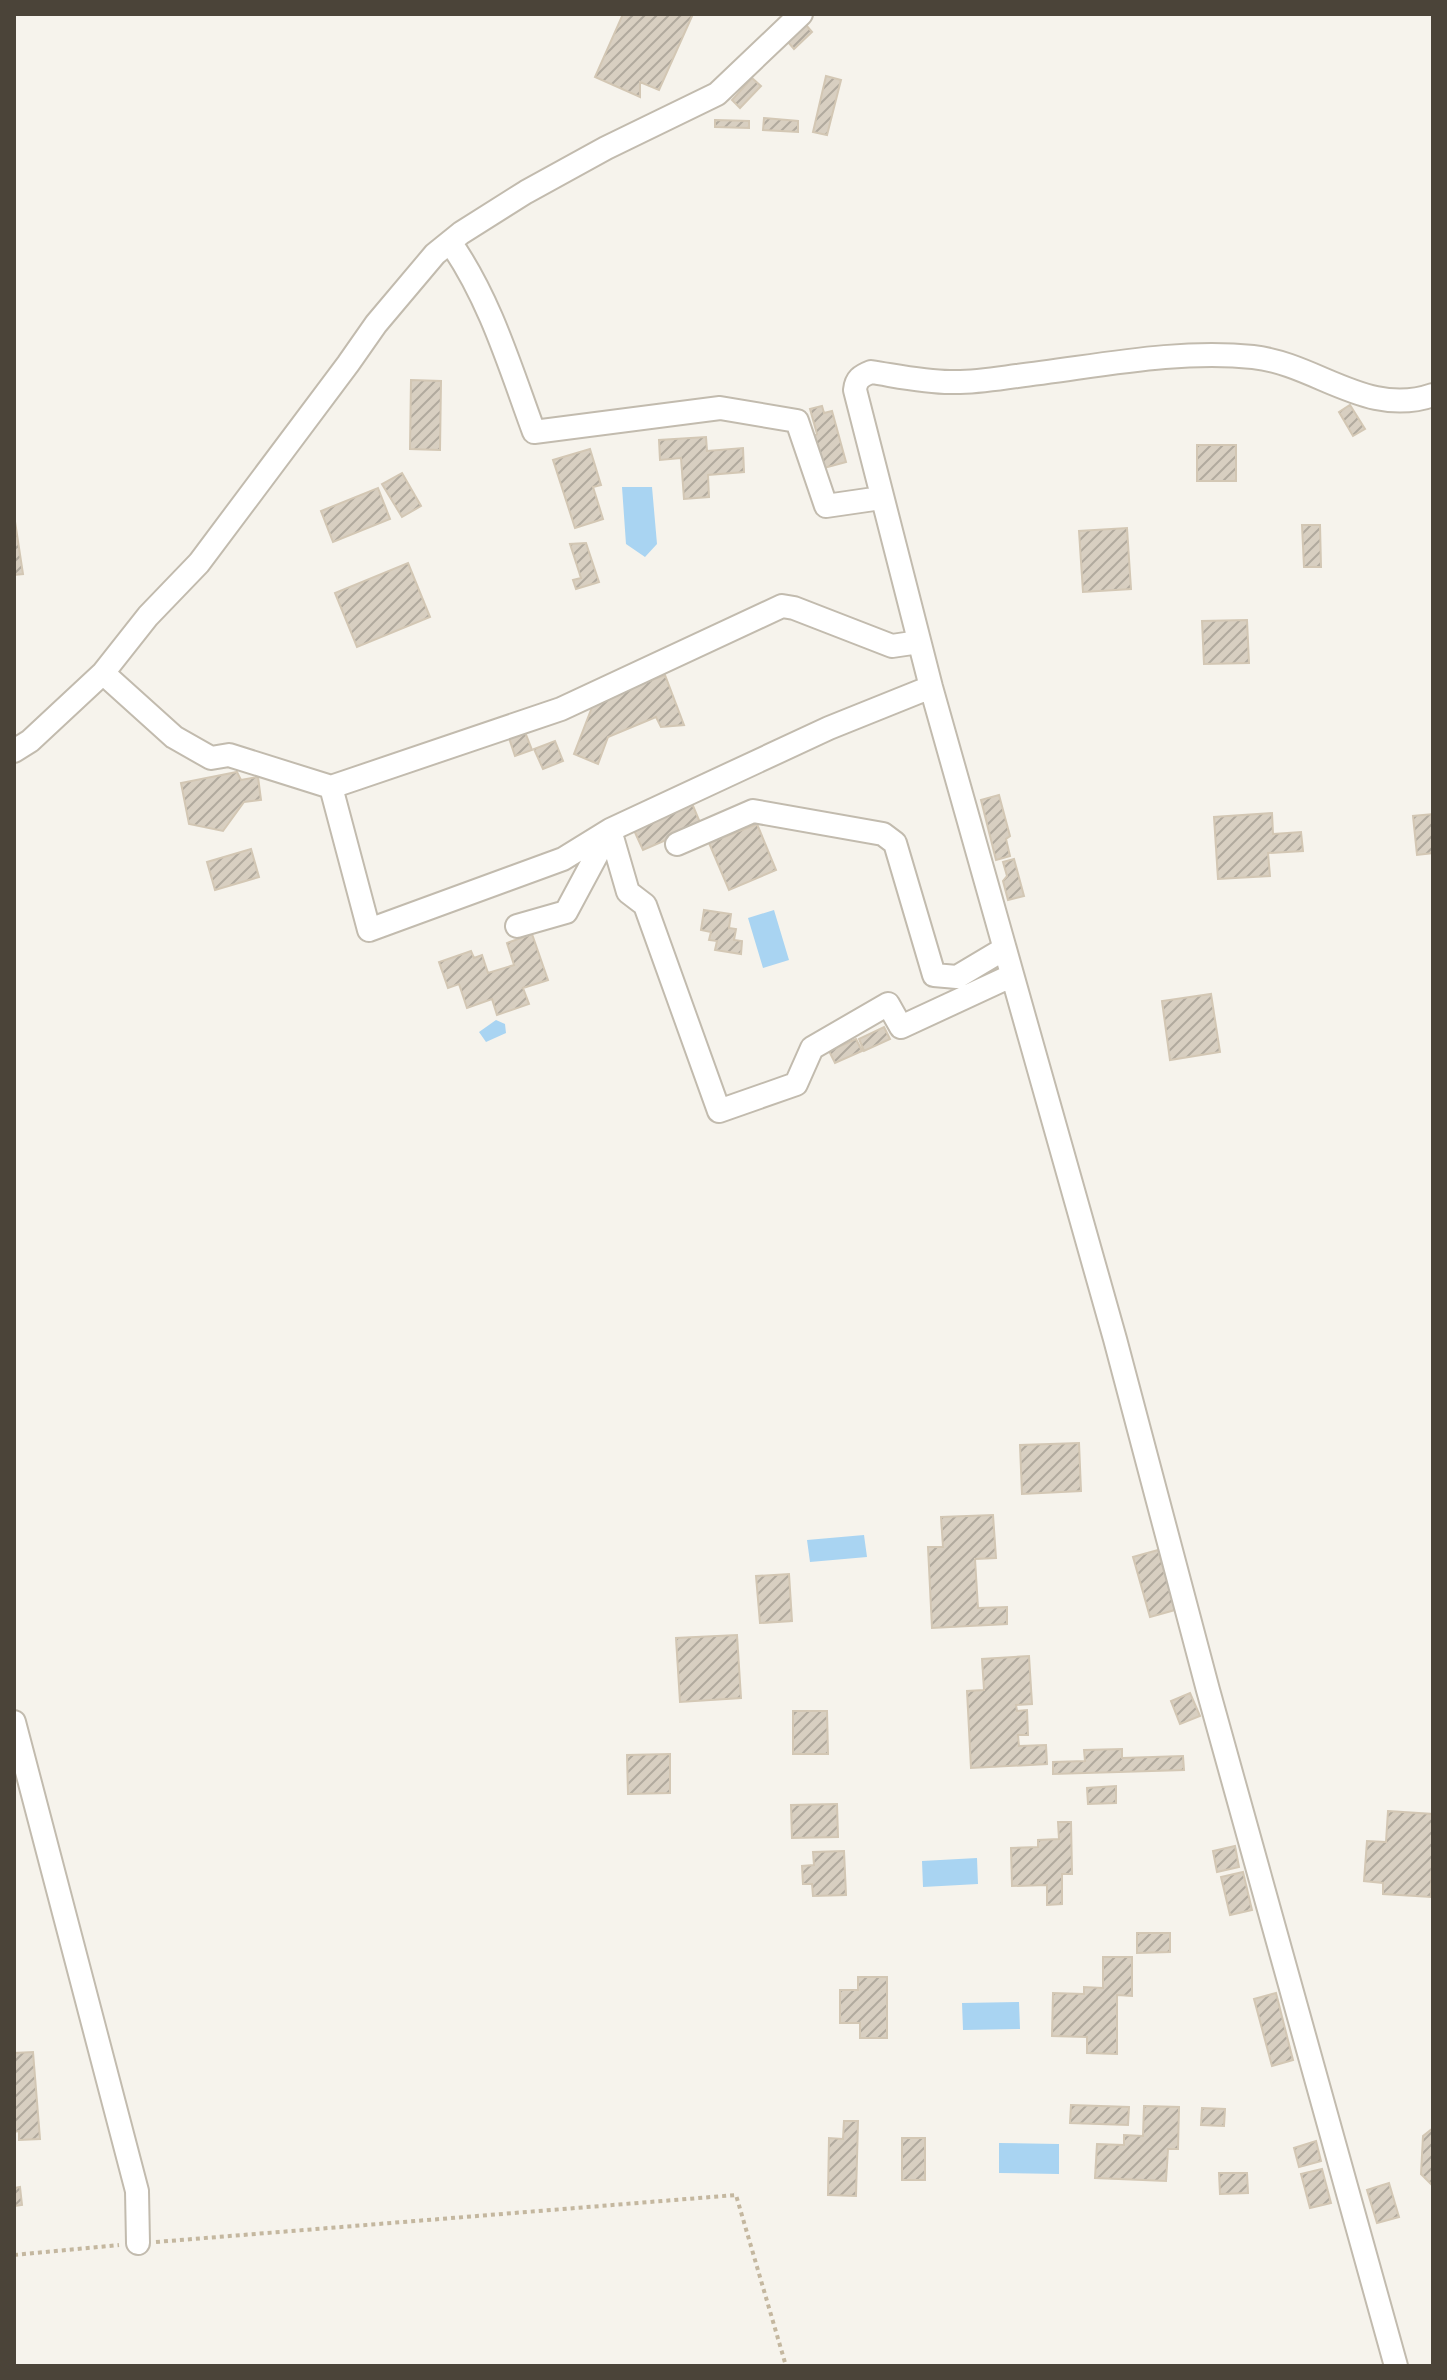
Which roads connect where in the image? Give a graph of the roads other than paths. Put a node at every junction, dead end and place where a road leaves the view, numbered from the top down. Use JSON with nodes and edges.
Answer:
{"nodes":[{"id":1,"x":801,"y":14,"type":"edge"},
{"id":2,"x":450,"y":242,"type":"junction"},
{"id":3,"x":1433,"y":395,"type":"edge"},
{"id":4,"x":881,"y":498,"type":"junction"},
{"id":5,"x":919,"y":642,"type":"junction"},
{"id":6,"x":103,"y":673,"type":"junction"},
{"id":7,"x":931,"y":687,"type":"junction"},
{"id":8,"x":14,"y":751,"type":"edge"},
{"id":9,"x":331,"y":787,"type":"junction"},
{"id":10,"x":610,"y":830,"type":"junction"},
{"id":11,"x":677,"y":844,"type":"dead end"},
{"id":12,"x":517,"y":926,"type":"dead end"},
{"id":13,"x":1004,"y":949,"type":"junction"},
{"id":14,"x":1011,"y":976,"type":"junction"},
{"id":15,"x":14,"y":1722,"type":"edge"},
{"id":16,"x":138,"y":2243,"type":"road end"},
{"id":17,"x":1396,"y":2366,"type":"edge"}],
"edges":[{"from":1,"to":2,"type":"street"},
{"from":2,"to":4,"type":"street"},
{"from":2,"to":6,"type":"street"},
{"from":3,"to":4,"type":"street"},
{"from":4,"to":5,"type":"street"},
{"from":5,"to":7,"type":"street"},
{"from":5,"to":9,"type":"street"},
{"from":6,"to":8,"type":"street"},
{"from":6,"to":9,"type":"street"},
{"from":7,"to":10,"type":"street"},
{"from":7,"to":13,"type":"street"},
{"from":9,"to":10,"type":"street"},
{"from":10,"to":12,"type":"street"},
{"from":10,"to":14,"type":"street"},
{"from":11,"to":13,"type":"street"},
{"from":13,"to":14,"type":"street"},
{"from":14,"to":17,"type":"street"},
{"from":15,"to":16,"type":"street"}]}
